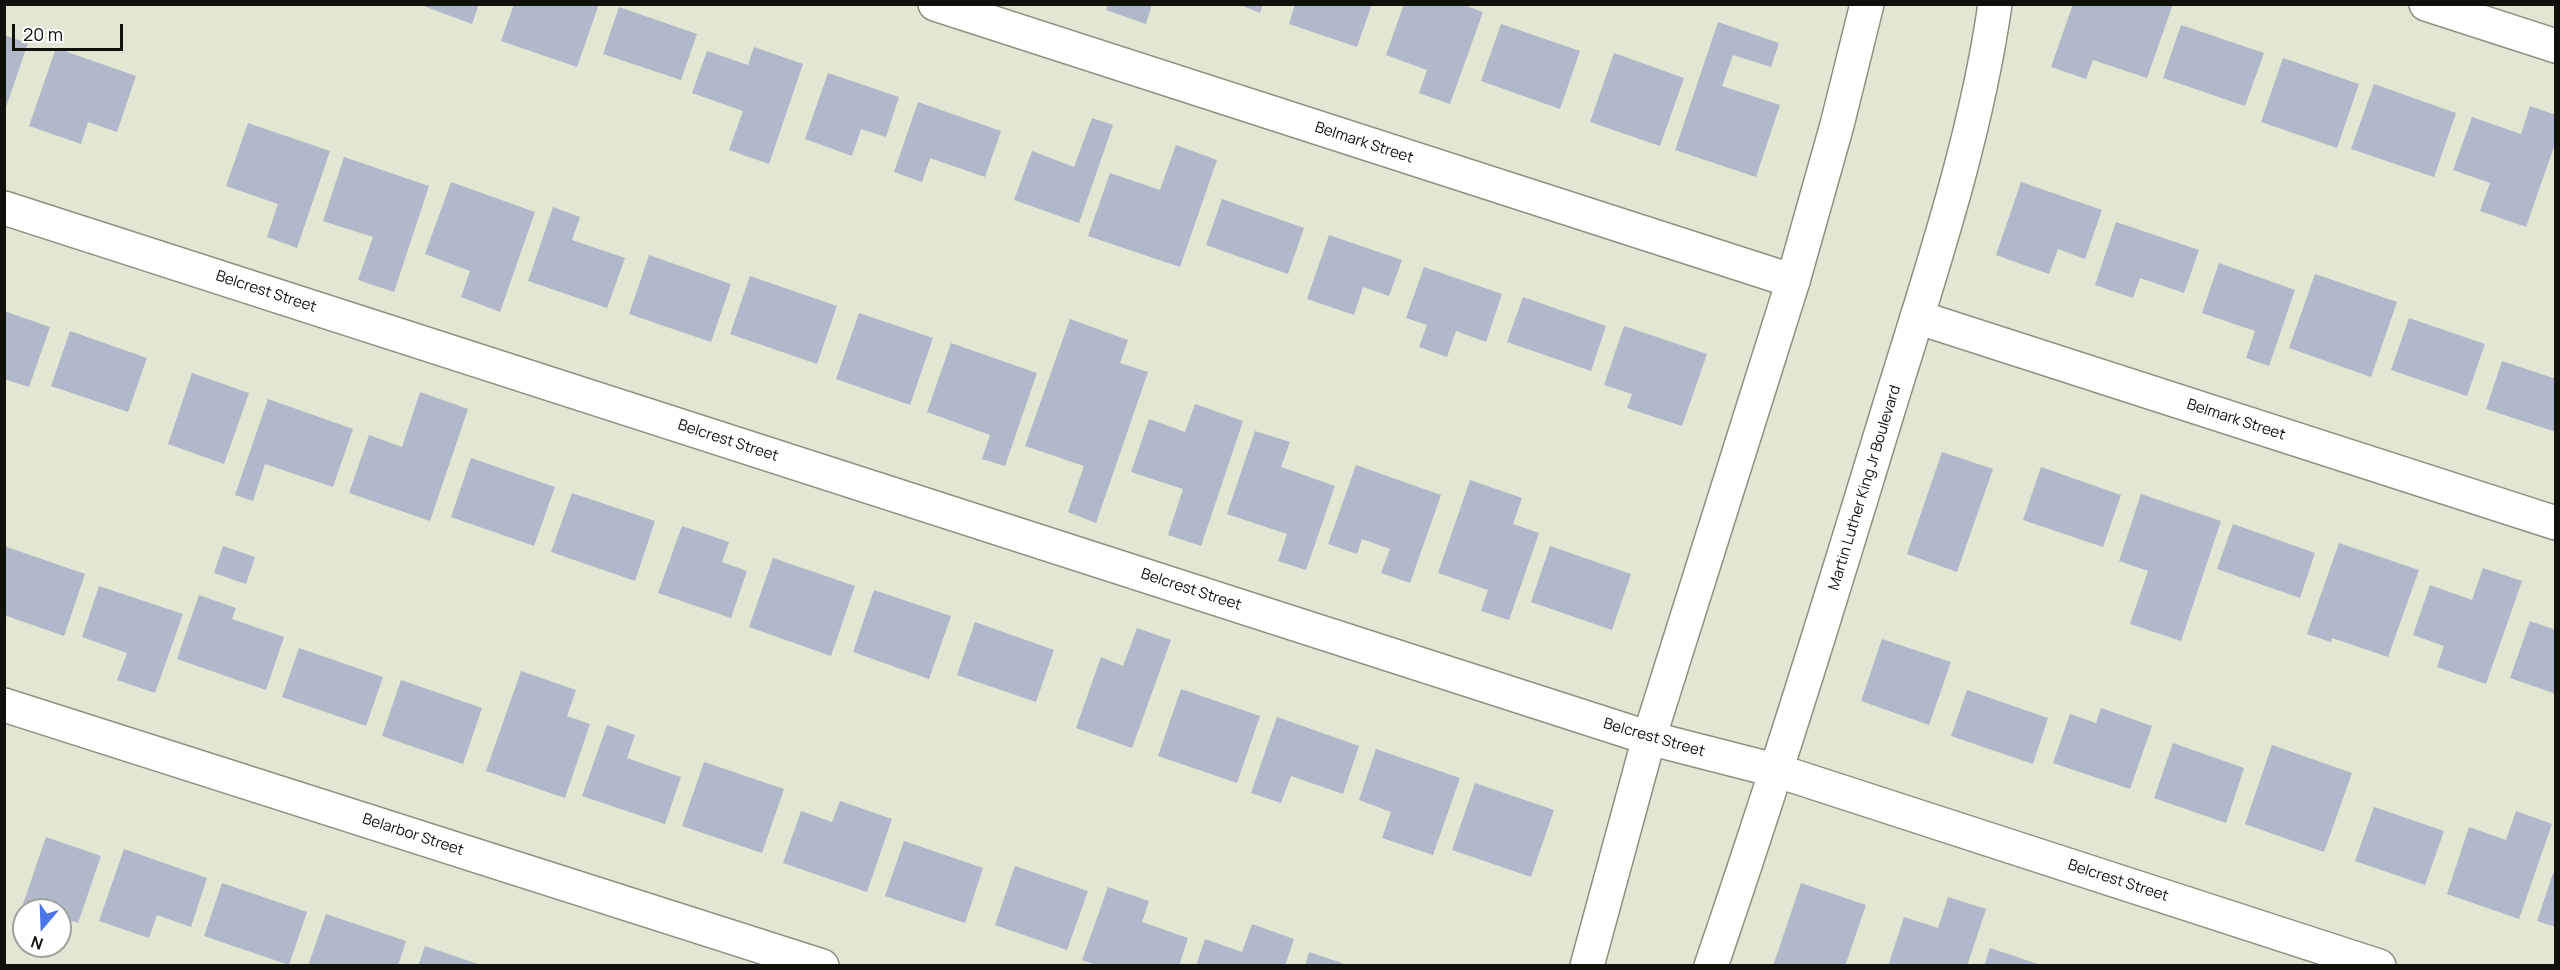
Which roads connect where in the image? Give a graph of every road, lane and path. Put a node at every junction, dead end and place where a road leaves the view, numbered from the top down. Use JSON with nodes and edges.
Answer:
{"nodes":[{"id":1,"x":935,"y":4,"type":"edge"},
{"id":2,"x":1867,"y":4,"type":"edge"},
{"id":3,"x":1995,"y":4,"type":"edge"},
{"id":4,"x":2426,"y":4,"type":"edge"},
{"id":5,"x":2556,"y":46,"type":"edge"},
{"id":6,"x":4,"y":208,"type":"edge"},
{"id":7,"x":1793,"y":281,"type":"junction"},
{"id":8,"x":1917,"y":317,"type":"junction"},
{"id":9,"x":2556,"y":523,"type":"edge"},
{"id":10,"x":4,"y":705,"type":"edge"},
{"id":11,"x":1649,"y":738,"type":"junction"},
{"id":12,"x":1778,"y":771,"type":"junction"},
{"id":13,"x":822,"y":966,"type":"edge"},
{"id":14,"x":1587,"y":966,"type":"edge"},
{"id":15,"x":1711,"y":966,"type":"edge"},
{"id":16,"x":2379,"y":966,"type":"edge"}],
"edges":[{"from":1,"to":7,"type":"street","name":"Belmark Street"},
{"from":2,"to":7,"type":"street"},
{"from":3,"to":8,"type":"street","name":"Martin Luther King Jr Boulevard"},
{"from":4,"to":5,"type":"street"},
{"from":6,"to":11,"type":"street","name":"Belcrest Street"},
{"from":7,"to":11,"type":"street"},
{"from":8,"to":9,"type":"street","name":"Belmark Street"},
{"from":8,"to":12,"type":"street","name":"Martin Luther King Jr Boulevard"},
{"from":10,"to":13,"type":"street","name":"Belarbor Street"},
{"from":11,"to":12,"type":"street","name":"Belcrest Street"},
{"from":11,"to":14,"type":"street"},
{"from":12,"to":15,"type":"street","name":"Martin Luther King Jr Boulevard"},
{"from":12,"to":16,"type":"street","name":"Belcrest Street"}]}
